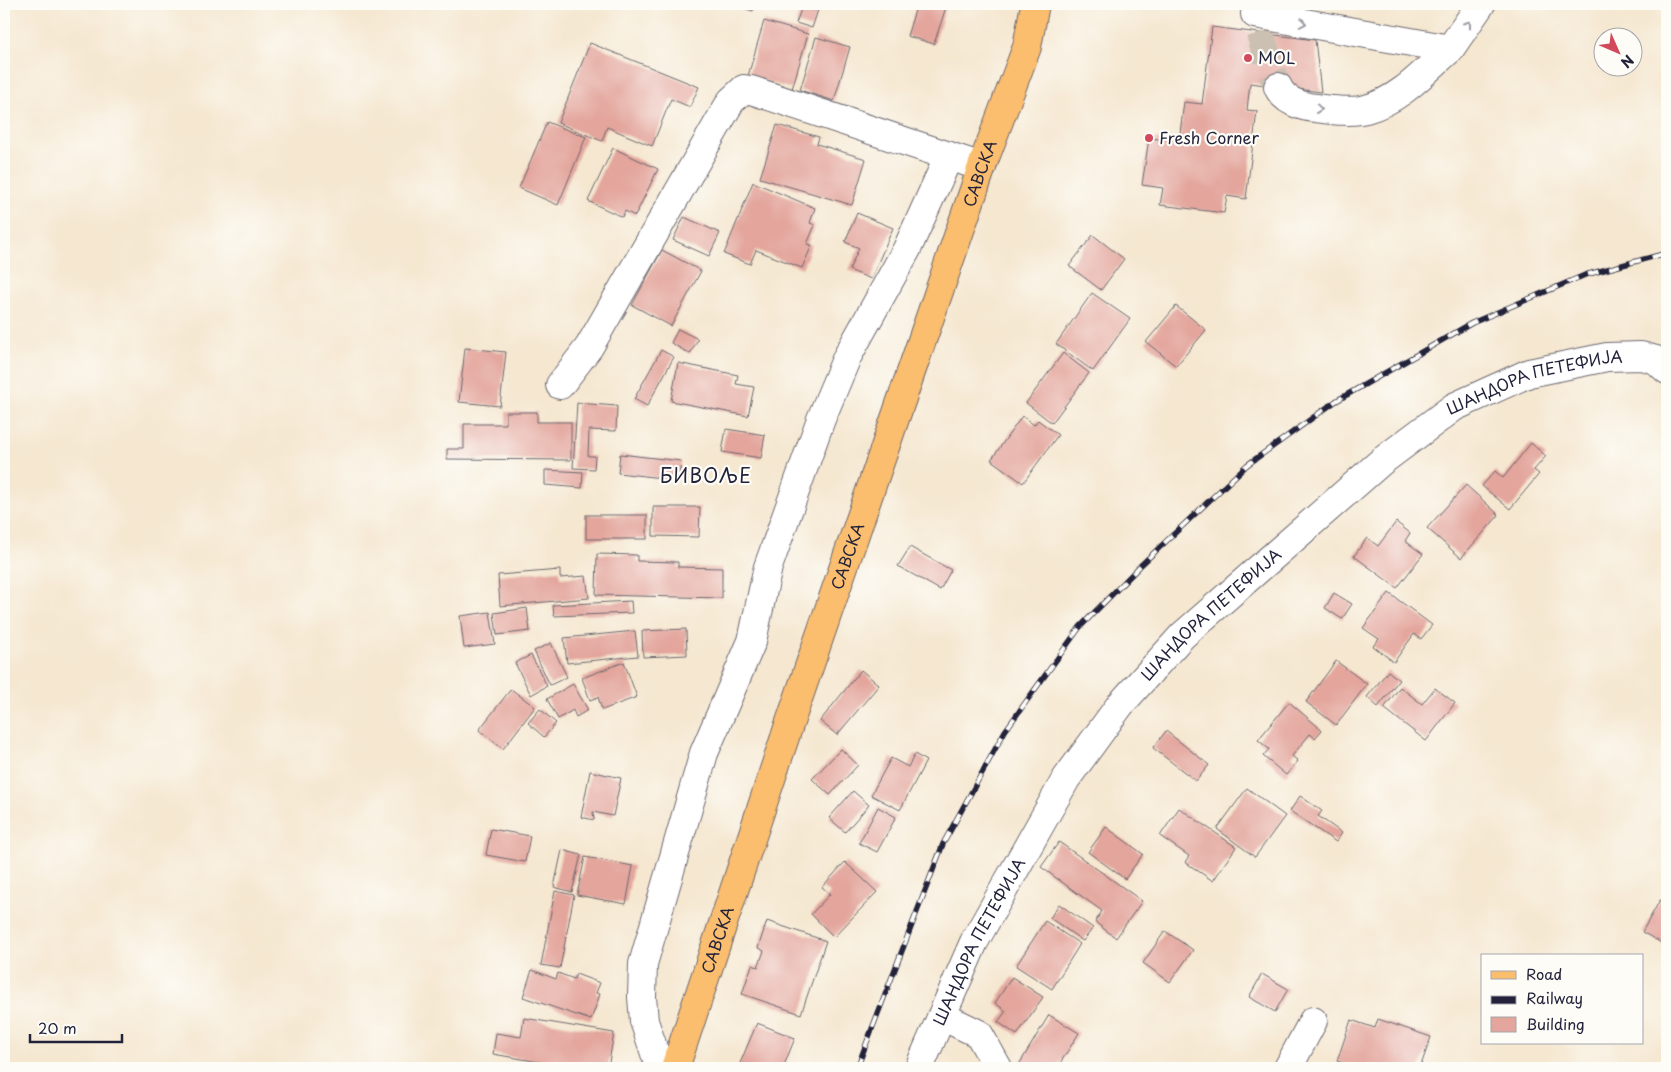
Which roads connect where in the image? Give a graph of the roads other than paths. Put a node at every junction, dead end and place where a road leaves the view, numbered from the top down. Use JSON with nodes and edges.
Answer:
{"nodes":[{"id":1,"x":1035,"y":4,"type":"edge"},
{"id":2,"x":1054,"y":4,"type":"edge"},
{"id":3,"x":1481,"y":4,"type":"edge"},
{"id":4,"x":1256,"y":17,"type":"edge"},
{"id":5,"x":1027,"y":46,"type":"junction"},
{"id":6,"x":1450,"y":50,"type":"junction"},
{"id":7,"x":1278,"y":86,"type":"tunnel mouth"},
{"id":8,"x":949,"y":156,"type":"junction"},
{"id":9,"x":982,"y":167,"type":"junction"},
{"id":10,"x":1667,"y":370,"type":"edge"},
{"id":11,"x":560,"y":385,"type":"dead end"},
{"id":12,"x":942,"y":1016,"type":"junction"},
{"id":13,"x":1313,"y":1021,"type":"dead end"},
{"id":14,"x":660,"y":1068,"type":"edge"},
{"id":15,"x":675,"y":1068,"type":"edge"},
{"id":16,"x":919,"y":1068,"type":"edge"},
{"id":17,"x":998,"y":1068,"type":"edge"},
{"id":18,"x":1288,"y":1068,"type":"edge"}],
"edges":[{"from":1,"to":5,"type":"main road","name":"САВСКА"},
{"from":2,"to":5,"type":"main road","name":"САВСКА"},
{"from":6,"to":3,"type":"street","one_way":true},
{"from":4,"to":6,"type":"street","one_way":true},
{"from":5,"to":9,"type":"main road","name":"САВСКА"},
{"from":7,"to":6,"type":"street","one_way":true},
{"from":8,"to":9,"type":"street"},
{"from":8,"to":11,"type":"street"},
{"from":8,"to":14,"type":"street"},
{"from":9,"to":15,"type":"main road","name":"САВСКА"},
{"from":10,"to":12,"type":"street","name":"ШАНДОРА ПЕТЕФИЈА"},
{"from":12,"to":16,"type":"street","name":"ШАНДОРА ПЕТЕФИЈА"},
{"from":12,"to":17,"type":"street"},
{"from":13,"to":18,"type":"street"}]}
